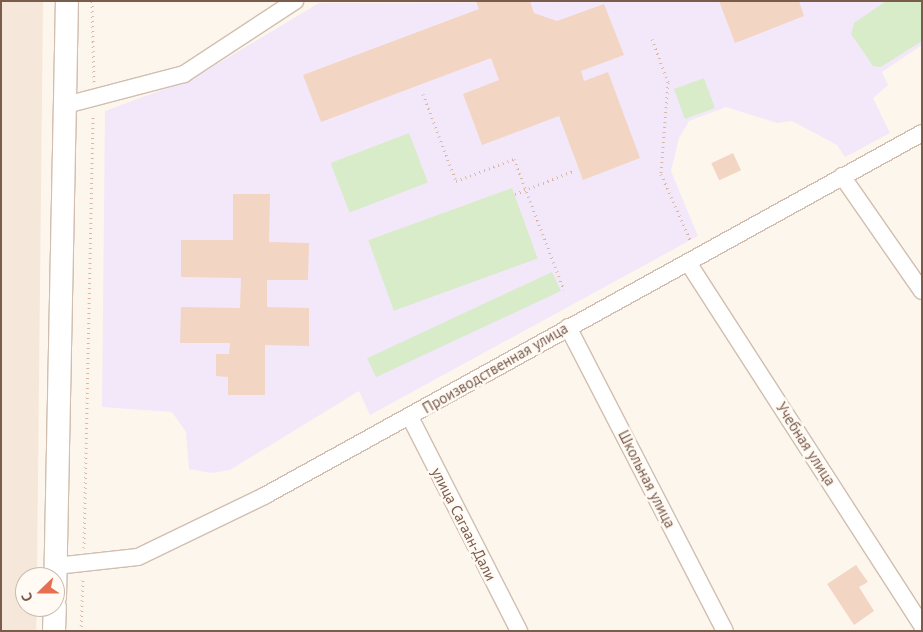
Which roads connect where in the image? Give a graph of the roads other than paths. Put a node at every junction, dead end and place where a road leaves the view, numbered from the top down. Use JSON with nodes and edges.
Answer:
{"nodes":[{"id":1,"x":67,"y":1,"type":"edge"},
{"id":2,"x":295,"y":1,"type":"edge"},
{"id":3,"x":66,"y":105,"type":"junction"},
{"id":4,"x":922,"y":133,"type":"edge"},
{"id":5,"x":842,"y":176,"type":"junction"},
{"id":6,"x":689,"y":264,"type":"junction"},
{"id":7,"x":922,"y":291,"type":"edge"},
{"id":8,"x":568,"y":327,"type":"junction"},
{"id":9,"x":410,"y":417,"type":"junction"},
{"id":10,"x":56,"y":566,"type":"joint"},
{"id":11,"x":55,"y":617,"type":"edge"},
{"id":12,"x":922,"y":625,"type":"edge"},
{"id":13,"x":54,"y":631,"type":"edge"},
{"id":14,"x":519,"y":631,"type":"edge"},
{"id":15,"x":726,"y":631,"type":"edge"}],
"edges":[{"from":1,"to":3,"type":"main road"},
{"from":2,"to":3,"type":"street"},
{"from":3,"to":10,"type":"main road"},
{"from":4,"to":5,"type":"street","name":"Производственная улица"},
{"from":5,"to":6,"type":"street","name":"Производственная улица"},
{"from":5,"to":7,"type":"street"},
{"from":6,"to":8,"type":"street","name":"Производственная улица"},
{"from":6,"to":12,"type":"street","name":"Учебная улица"},
{"from":8,"to":9,"type":"street","name":"Производственная улица"},
{"from":8,"to":15,"type":"street","name":"Школьная улица"},
{"from":9,"to":10,"type":"street","name":"Производственная улица"},
{"from":9,"to":14,"type":"street","name":"улица Сагаан-Дали"},
{"from":11,"to":13,"type":"main road"}]}
